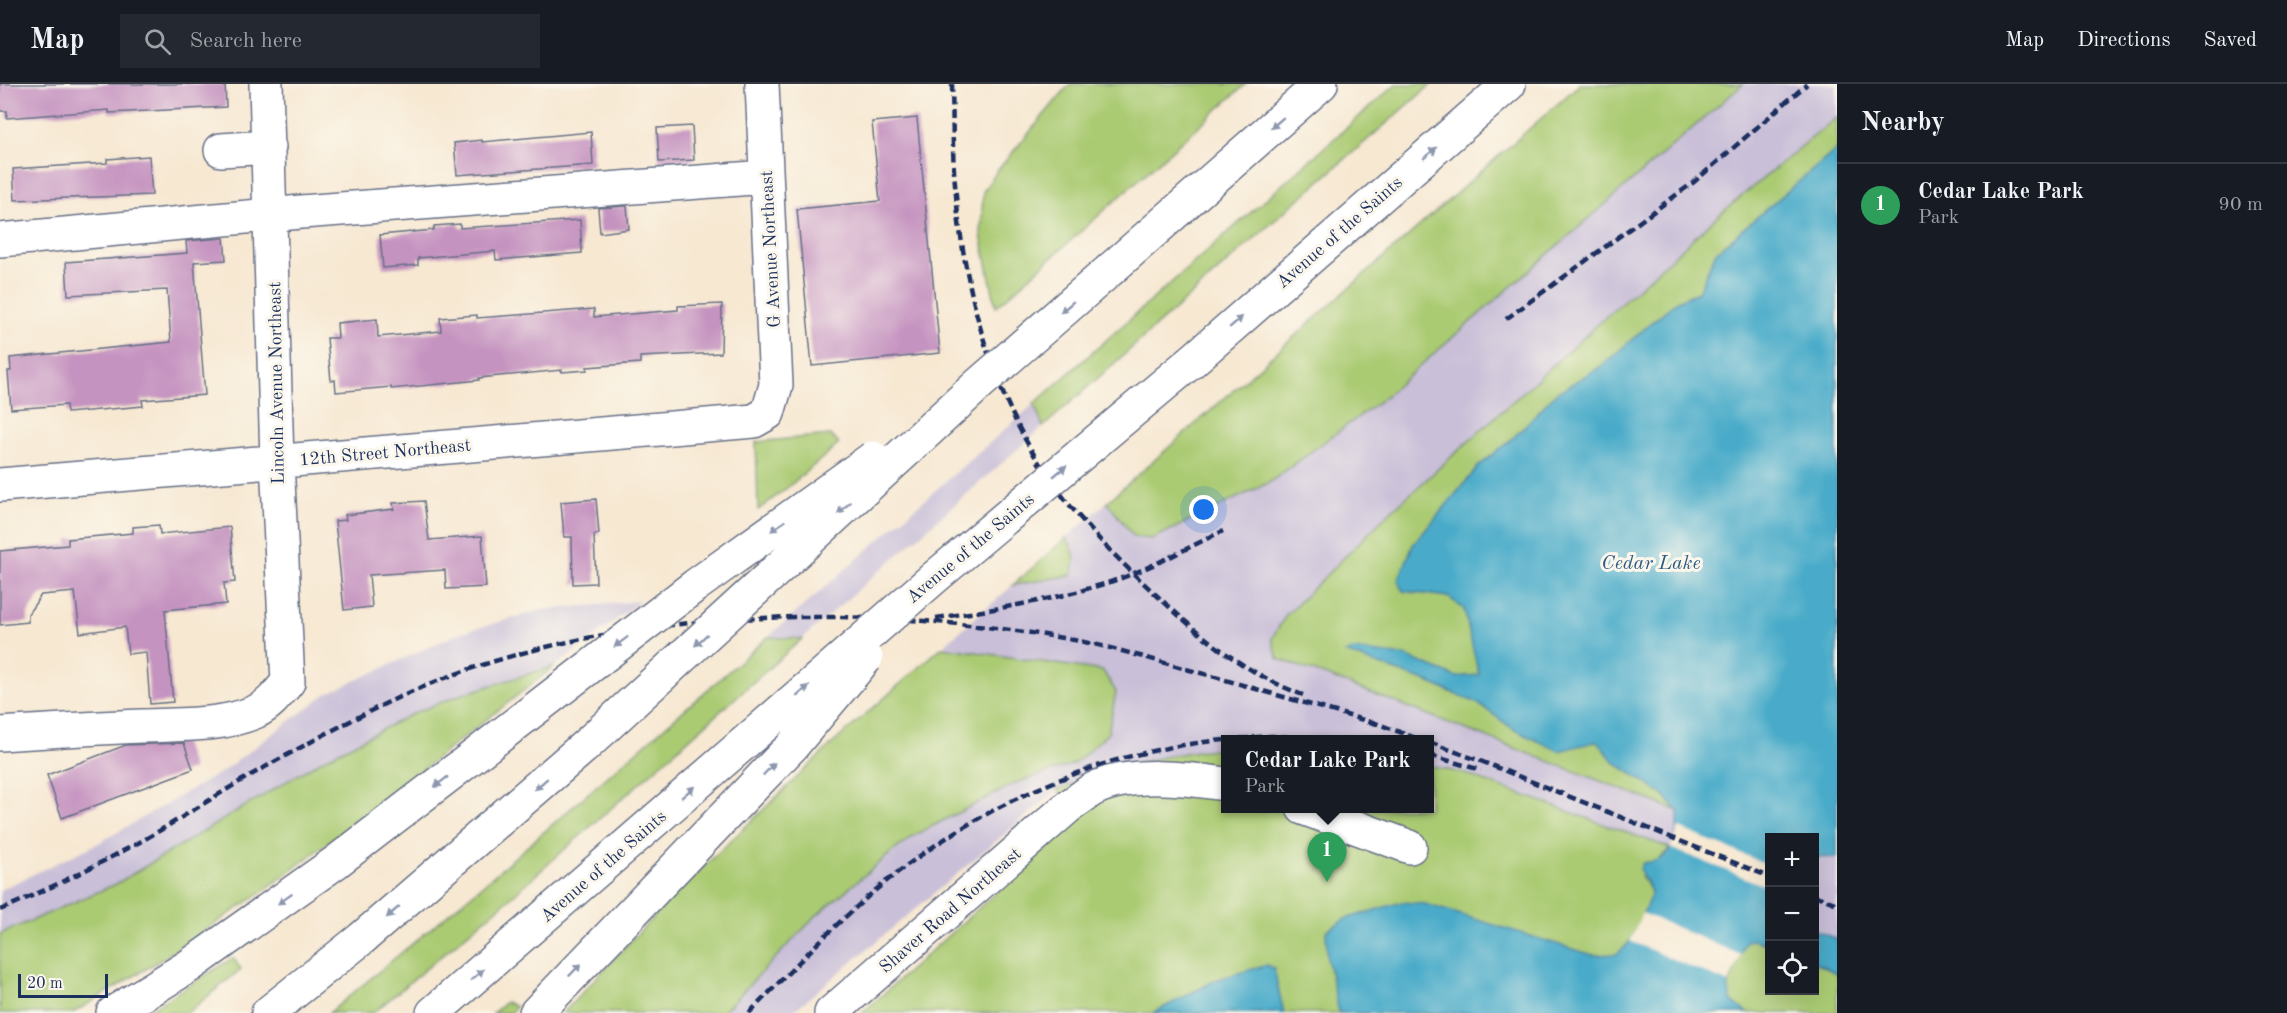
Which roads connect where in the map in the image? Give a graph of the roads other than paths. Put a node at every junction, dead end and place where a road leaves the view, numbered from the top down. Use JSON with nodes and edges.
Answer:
{"nodes":[{"id":1,"x":266,"y":84,"type":"edge"},
{"id":2,"x":762,"y":84,"type":"edge"},
{"id":3,"x":1321,"y":84,"type":"edge"},
{"id":4,"x":1509,"y":84,"type":"edge"},
{"id":5,"x":269,"y":147,"type":"junction"},
{"id":6,"x":221,"y":150,"type":"dead end"},
{"id":7,"x":766,"y":177,"type":"junction"},
{"id":8,"x":272,"y":215,"type":"junction"},
{"id":9,"x":0,"y":240,"type":"edge"},
{"id":10,"x":980,"y":383,"type":"junction"},
{"id":11,"x":768,"y":413,"type":"joint"},
{"id":12,"x":277,"y":461,"type":"junction"},
{"id":13,"x":0,"y":485,"type":"edge"},
{"id":14,"x":935,"y":577,"type":"junction"},
{"id":15,"x":0,"y":734,"type":"edge"},
{"id":16,"x":1221,"y":784,"type":"edge"},
{"id":17,"x":1316,"y":813,"type":"edge"},
{"id":18,"x":1410,"y":847,"type":"dead end"},
{"id":19,"x":113,"y":1013,"type":"edge"},
{"id":20,"x":268,"y":1013,"type":"edge"},
{"id":21,"x":433,"y":1013,"type":"edge"},
{"id":22,"x":536,"y":1013,"type":"edge"},
{"id":23,"x":831,"y":1013,"type":"edge"}],
"edges":[{"from":1,"to":5,"type":"main road","name":"Lincoln Avenue Northeast"},
{"from":2,"to":7,"type":"main road","name":"G Avenue Northeast"},
{"from":3,"to":10,"type":"main road","one_way":true,"bridge":true},
{"from":14,"to":4,"type":"main road","name":"Avenue of the Saints","one_way":true,"bridge":true},
{"from":5,"to":6,"type":"main road"},
{"from":5,"to":8,"type":"main road","name":"Lincoln Avenue Northeast"},
{"from":7,"to":8,"type":"main road"},
{"from":7,"to":11,"type":"main road","name":"G Avenue Northeast"},
{"from":8,"to":9,"type":"main road"},
{"from":8,"to":12,"type":"main road","name":"Lincoln Avenue Northeast"},
{"from":10,"to":19,"type":"main road","one_way":true,"bridge":true},
{"from":10,"to":20,"type":"main road","one_way":true,"bridge":true},
{"from":11,"to":12,"type":"main road","name":"12th Street Northeast"},
{"from":12,"to":13,"type":"main road","name":"12th Street Northeast"},
{"from":12,"to":15,"type":"main road","name":"Lincoln Avenue Northeast"},
{"from":21,"to":14,"type":"main road","name":"Avenue of the Saints","one_way":true,"bridge":true},
{"from":22,"to":14,"type":"main road","one_way":true,"bridge":true},
{"from":16,"to":23,"type":"main road","name":"Shaver Road Northeast"},
{"from":17,"to":18,"type":"main road"}]}
